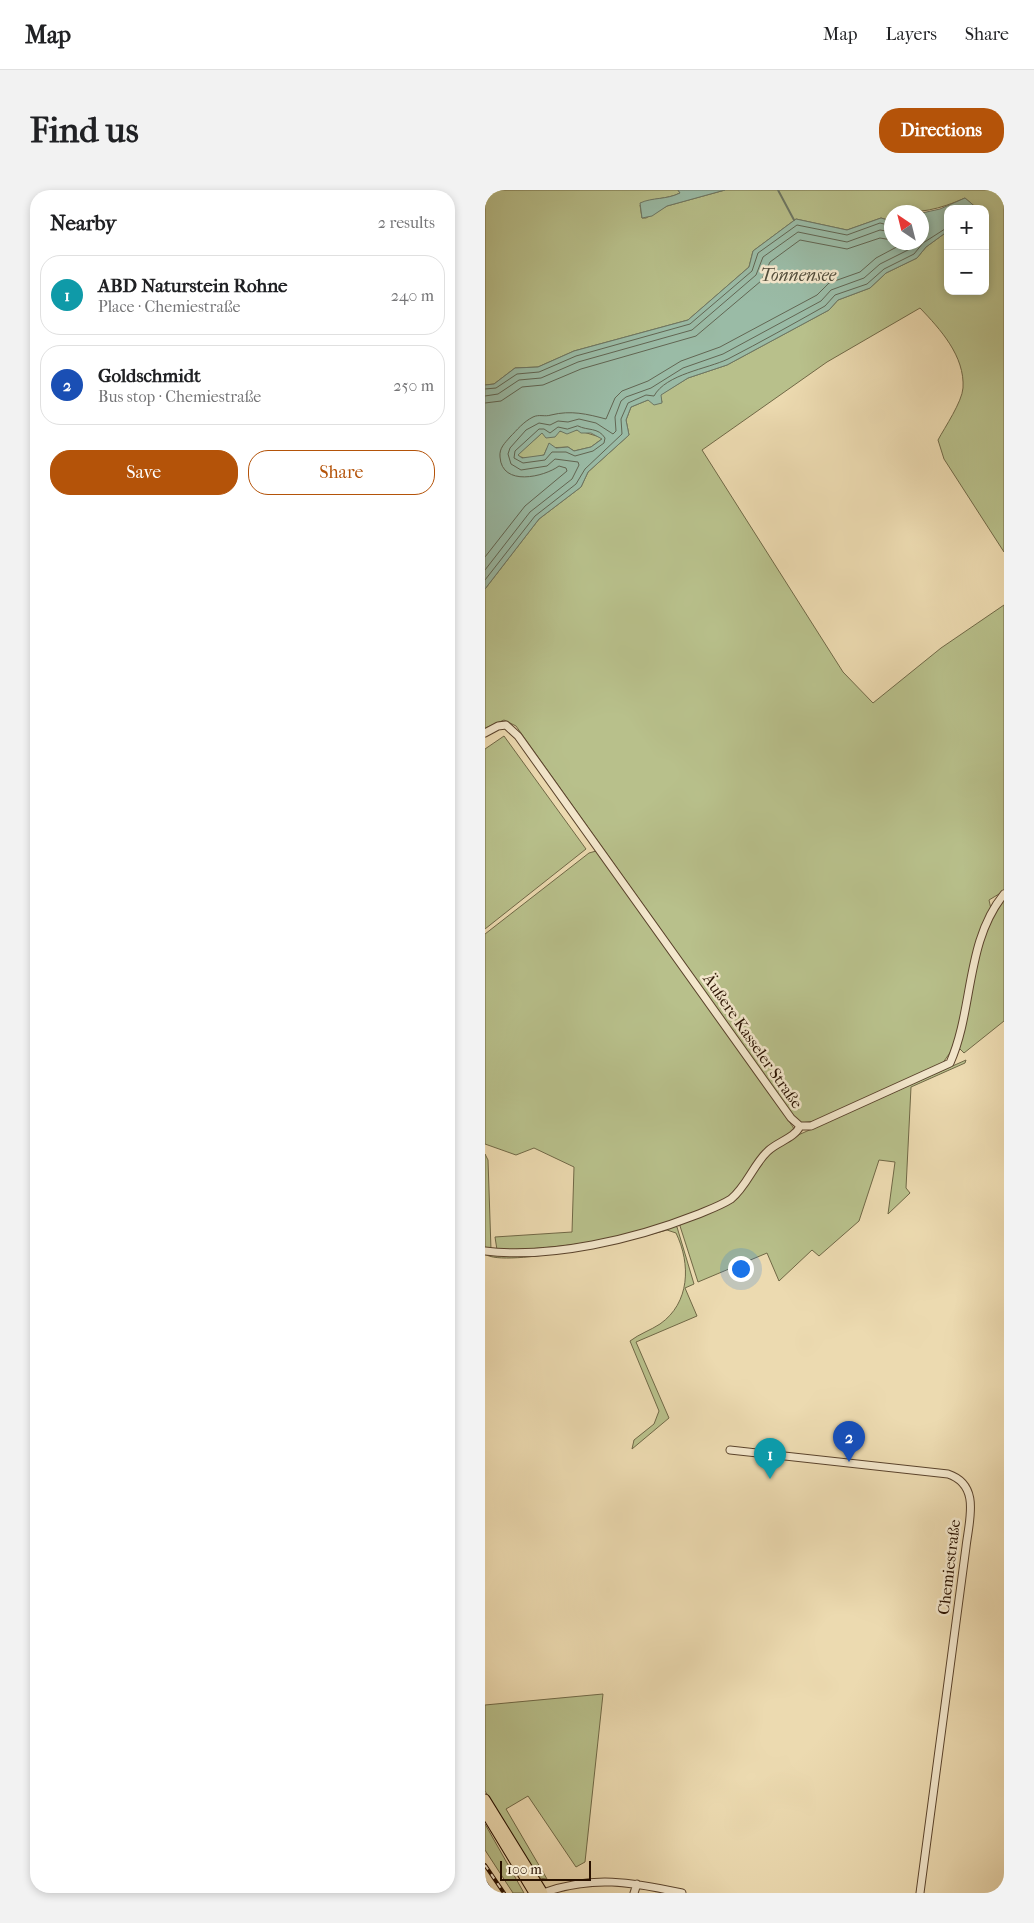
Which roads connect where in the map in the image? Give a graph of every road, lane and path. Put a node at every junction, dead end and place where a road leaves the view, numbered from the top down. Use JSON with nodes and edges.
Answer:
{"nodes":[{"id":1,"x":485,"y":733,"type":"edge"},
{"id":2,"x":1004,"y":894,"type":"edge"},
{"id":3,"x":800,"y":1126,"type":"junction"},
{"id":4,"x":485,"y":1251,"type":"edge"},
{"id":5,"x":730,"y":1450,"type":"dead end"},
{"id":6,"x":485,"y":1799,"type":"edge"},
{"id":7,"x":485,"y":1812,"type":"edge"},
{"id":8,"x":637,"y":1884,"type":"junction"},
{"id":9,"x":559,"y":1890,"type":"edge"},
{"id":10,"x":533,"y":1893,"type":"edge"},
{"id":11,"x":543,"y":1893,"type":"edge"},
{"id":12,"x":633,"y":1893,"type":"edge"},
{"id":13,"x":682,"y":1893,"type":"edge"},
{"id":14,"x":920,"y":1893,"type":"edge"}],
"edges":[{"from":1,"to":3,"type":"street","name":"Äußere Kasseler Straße"},
{"from":2,"to":3,"type":"street"},
{"from":3,"to":4,"type":"street","name":"Äußere Kasseler Straße"},
{"from":5,"to":14,"type":"street","name":"Chemiestraße"},
{"from":6,"to":11,"type":"main road"},
{"from":7,"to":10,"type":"main road"},
{"from":8,"to":9,"type":"street"},
{"from":8,"to":12,"type":"street"},
{"from":8,"to":13,"type":"street"},
{"from":9,"to":11,"type":"street"}]}
